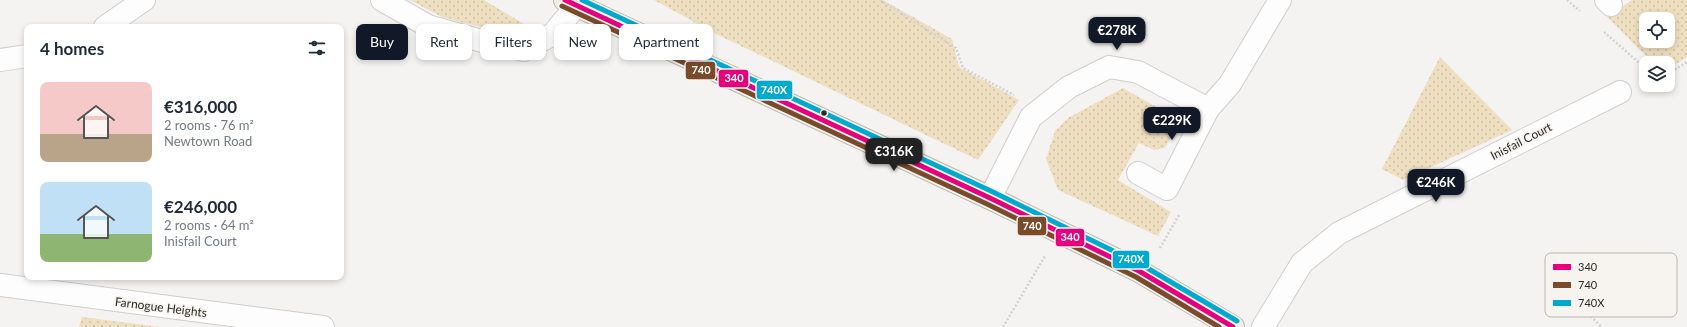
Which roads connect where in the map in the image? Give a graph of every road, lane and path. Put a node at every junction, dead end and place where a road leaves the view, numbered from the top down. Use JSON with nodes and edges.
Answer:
{"nodes":[{"id":1,"x":144,"y":0,"type":"edge"},
{"id":2,"x":382,"y":0,"type":"edge"},
{"id":3,"x":880,"y":0,"type":"edge"},
{"id":4,"x":1280,"y":0,"type":"edge"},
{"id":5,"x":1567,"y":0,"type":"edge"},
{"id":6,"x":570,"y":3,"type":"edge"},
{"id":7,"x":1585,"y":16,"type":"dead end"},
{"id":8,"x":109,"y":24,"type":"edge"},
{"id":9,"x":1602,"y":30,"type":"dead end"},
{"id":10,"x":24,"y":56,"type":"edge"},
{"id":11,"x":0,"y":60,"type":"edge"},
{"id":12,"x":1687,"y":62,"type":"edge"},
{"id":13,"x":1639,"y":63,"type":"edge"},
{"id":14,"x":1675,"y":70,"type":"edge"},
{"id":15,"x":1620,"y":92,"type":"dead end"},
{"id":16,"x":1208,"y":109,"type":"junction"},
{"id":17,"x":1031,"y":117,"type":"junction"},
{"id":18,"x":1138,"y":173,"type":"dead end"},
{"id":19,"x":990,"y":198,"type":"junction"},
{"id":20,"x":1059,"y":232,"type":"junction"},
{"id":21,"x":0,"y":285,"type":"edge"},
{"id":22,"x":1592,"y":317,"type":"edge"},
{"id":23,"x":323,"y":327,"type":"edge"},
{"id":24,"x":1003,"y":327,"type":"edge"},
{"id":25,"x":1233,"y":327,"type":"edge"},
{"id":26,"x":1263,"y":327,"type":"edge"},
{"id":27,"x":1601,"y":327,"type":"edge"}],
"edges":[{"from":1,"to":8,"type":"street"},
{"from":2,"to":6,"type":"street"},
{"from":3,"to":17,"type":"path"},
{"from":4,"to":16,"type":"street"},
{"from":5,"to":7,"type":"path"},
{"from":6,"to":19,"type":"main road"},
{"from":9,"to":13,"type":"path"},
{"from":10,"to":11,"type":"street"},
{"from":12,"to":14,"type":"path"},
{"from":15,"to":26,"type":"street","name":"Inisfail Court"},
{"from":16,"to":17,"type":"street"},
{"from":16,"to":18,"type":"street"},
{"from":17,"to":19,"type":"street"},
{"from":19,"to":20,"type":"main road"},
{"from":20,"to":24,"type":"path"},
{"from":20,"to":25,"type":"main road"},
{"from":21,"to":23,"type":"street","name":"Farnogue Heights"},
{"from":22,"to":27,"type":"path"}]}
